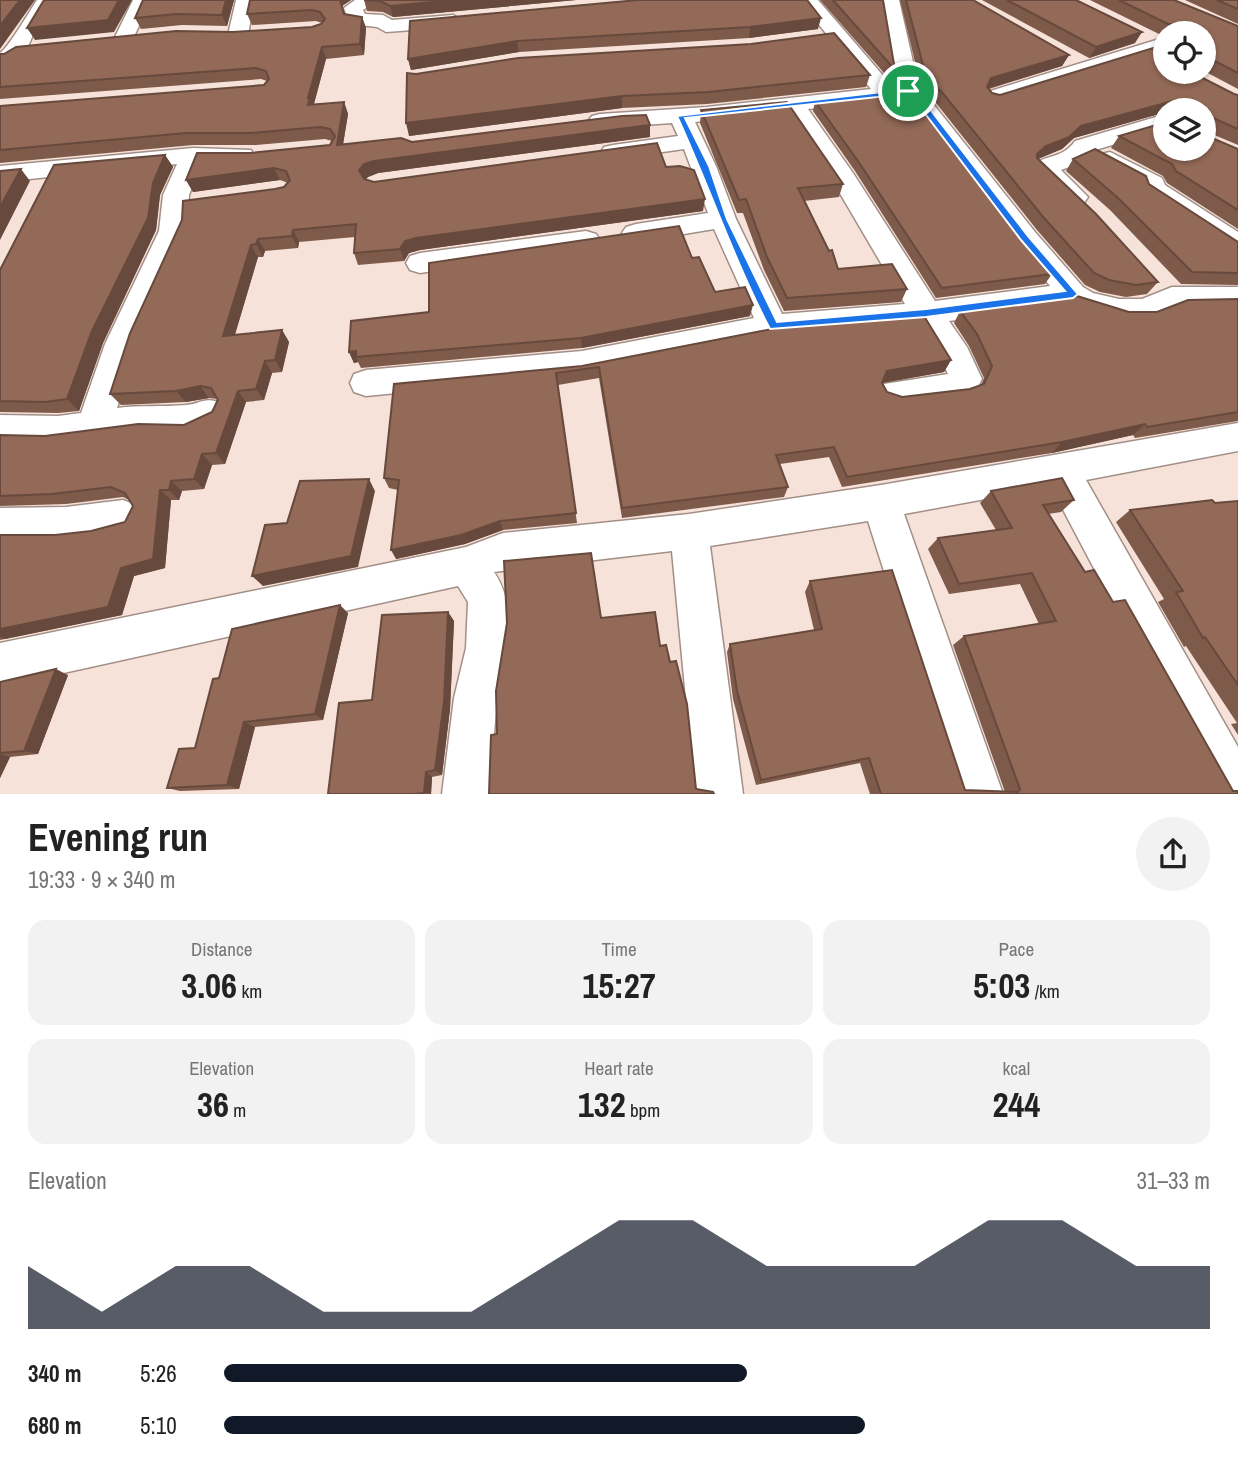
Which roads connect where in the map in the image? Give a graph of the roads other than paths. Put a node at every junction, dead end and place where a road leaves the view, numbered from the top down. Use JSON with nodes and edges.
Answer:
{"nodes":[{"id":1,"x":46,"y":0,"type":"edge"},
{"id":2,"x":142,"y":0,"type":"edge"},
{"id":3,"x":245,"y":0,"type":"edge"},
{"id":4,"x":370,"y":0,"type":"edge"},
{"id":5,"x":808,"y":0,"type":"edge"},
{"id":6,"x":890,"y":0,"type":"edge"},
{"id":7,"x":471,"y":19,"type":"edge"},
{"id":8,"x":264,"y":33,"type":"edge"},
{"id":9,"x":838,"y":35,"type":"junction"},
{"id":10,"x":147,"y":37,"type":"edge"},
{"id":11,"x":124,"y":39,"type":"junction"},
{"id":12,"x":812,"y":39,"type":"edge"},
{"id":13,"x":100,"y":42,"type":"edge"},
{"id":14,"x":41,"y":48,"type":"edge"},
{"id":15,"x":1153,"y":48,"type":"edge"},
{"id":16,"x":18,"y":50,"type":"junction"},
{"id":17,"x":1064,"y":55,"type":"edge"},
{"id":18,"x":0,"y":62,"type":"edge"},
{"id":19,"x":1087,"y":68,"type":"junction"},
{"id":20,"x":896,"y":92,"type":"junction"},
{"id":21,"x":995,"y":97,"type":"edge"},
{"id":22,"x":793,"y":105,"type":"junction"},
{"id":23,"x":681,"y":116,"type":"junction"},
{"id":24,"x":581,"y":123,"type":"edge"},
{"id":25,"x":1153,"y":125,"type":"edge"},
{"id":26,"x":692,"y":141,"type":"junction"},
{"id":27,"x":1083,"y":146,"type":"junction"},
{"id":28,"x":270,"y":154,"type":"edge"},
{"id":29,"x":193,"y":155,"type":"junction"},
{"id":30,"x":589,"y":156,"type":"edge"},
{"id":31,"x":52,"y":169,"type":"junction"},
{"id":32,"x":0,"y":174,"type":"edge"},
{"id":33,"x":37,"y":199,"type":"edge"},
{"id":34,"x":1090,"y":210,"type":"edge"},
{"id":35,"x":723,"y":219,"type":"junction"},
{"id":36,"x":1238,"y":245,"type":"edge"},
{"id":37,"x":420,"y":263,"type":"dead end"},
{"id":38,"x":1154,"y":278,"type":"edge"},
{"id":39,"x":1073,"y":294,"type":"junction"},
{"id":40,"x":1172,"y":298,"type":"junction"},
{"id":41,"x":1238,"y":298,"type":"edge"},
{"id":42,"x":926,"y":313,"type":"junction"},
{"id":43,"x":774,"y":326,"type":"junction"},
{"id":44,"x":366,"y":383,"type":"dead end"},
{"id":45,"x":896,"y":393,"type":"edge"},
{"id":46,"x":207,"y":412,"type":"edge"},
{"id":47,"x":94,"y":426,"type":"junction"},
{"id":48,"x":0,"y":429,"type":"edge"},
{"id":49,"x":1234,"y":444,"type":"edge"},
{"id":50,"x":1061,"y":470,"type":"junction"},
{"id":51,"x":881,"y":502,"type":"junction"},
{"id":52,"x":123,"y":517,"type":"dead end"},
{"id":53,"x":0,"y":525,"type":"edge"},
{"id":54,"x":689,"y":532,"type":"junction"},
{"id":55,"x":475,"y":564,"type":"junction"},
{"id":56,"x":0,"y":665,"type":"edge"},
{"id":57,"x":1238,"y":793,"type":"edge"},
{"id":58,"x":466,"y":794,"type":"edge"},
{"id":59,"x":719,"y":794,"type":"edge"},
{"id":60,"x":979,"y":794,"type":"edge"}],
"edges":[{"from":1,"to":16,"type":"street"},
{"from":2,"to":11,"type":"street"},
{"from":3,"to":8,"type":"street"},
{"from":4,"to":7,"type":"street"},
{"from":5,"to":9,"type":"street"},
{"from":6,"to":20,"type":"street"},
{"from":9,"to":12,"type":"street"},
{"from":9,"to":20,"type":"street"},
{"from":10,"to":11,"type":"street"},
{"from":11,"to":13,"type":"street"},
{"from":14,"to":16,"type":"street"},
{"from":15,"to":19,"type":"street"},
{"from":16,"to":18,"type":"street"},
{"from":17,"to":19,"type":"street"},
{"from":19,"to":21,"type":"street"},
{"from":20,"to":22,"type":"street"},
{"from":20,"to":39,"type":"street"},
{"from":22,"to":23,"type":"street"},
{"from":22,"to":42,"type":"street"},
{"from":23,"to":24,"type":"street"},
{"from":23,"to":26,"type":"street"},
{"from":25,"to":27,"type":"street"},
{"from":26,"to":30,"type":"street"},
{"from":26,"to":35,"type":"street"},
{"from":27,"to":34,"type":"street"},
{"from":27,"to":36,"type":"street"},
{"from":28,"to":29,"type":"street"},
{"from":29,"to":31,"type":"street"},
{"from":29,"to":47,"type":"street"},
{"from":31,"to":32,"type":"street"},
{"from":31,"to":33,"type":"street"},
{"from":35,"to":37,"type":"street"},
{"from":35,"to":43,"type":"street"},
{"from":38,"to":40,"type":"street"},
{"from":39,"to":40,"type":"street"},
{"from":39,"to":42,"type":"street"},
{"from":40,"to":41,"type":"street"},
{"from":42,"to":43,"type":"street"},
{"from":42,"to":45,"type":"street"},
{"from":43,"to":44,"type":"street"},
{"from":46,"to":47,"type":"street"},
{"from":47,"to":48,"type":"street"},
{"from":49,"to":50,"type":"street"},
{"from":50,"to":51,"type":"street"},
{"from":50,"to":57,"type":"street"},
{"from":51,"to":54,"type":"street"},
{"from":51,"to":60,"type":"street"},
{"from":52,"to":53,"type":"street"},
{"from":54,"to":55,"type":"street"},
{"from":54,"to":59,"type":"street"},
{"from":55,"to":56,"type":"street"},
{"from":55,"to":58,"type":"street"}]}
